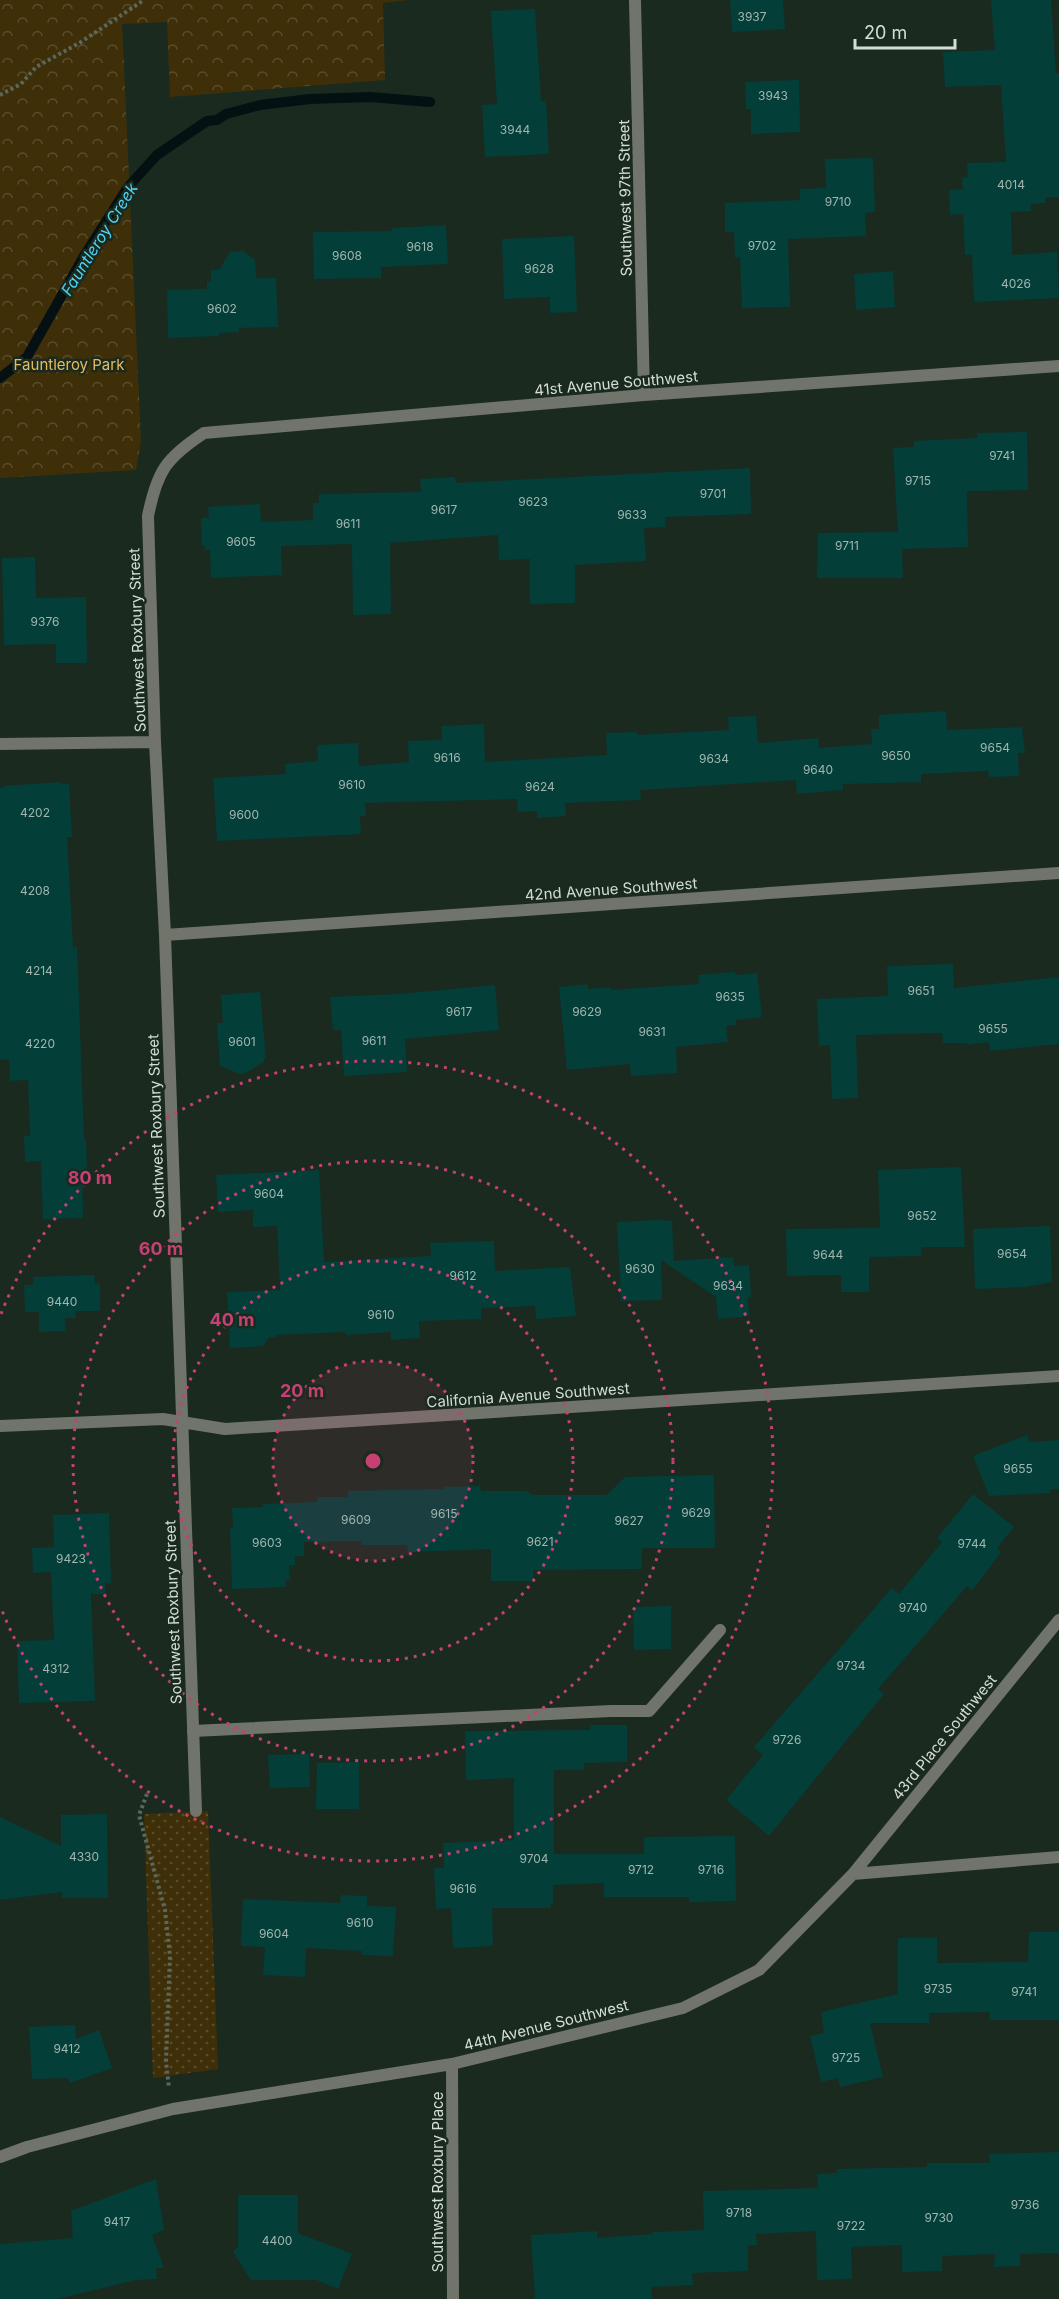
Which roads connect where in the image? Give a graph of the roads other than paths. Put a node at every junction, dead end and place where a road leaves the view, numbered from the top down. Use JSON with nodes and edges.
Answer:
{"nodes":[{"id":1,"x":635,"y":0,"type":"edge"},
{"id":2,"x":1059,"y":366,"type":"edge"},
{"id":3,"x":644,"y":395,"type":"junction"},
{"id":4,"x":181,"y":448,"type":"joint"},
{"id":5,"x":155,"y":742,"type":"junction"},
{"id":6,"x":0,"y":744,"type":"edge"},
{"id":7,"x":1059,"y":873,"type":"edge"},
{"id":8,"x":165,"y":935,"type":"junction"},
{"id":9,"x":1059,"y":1376,"type":"edge"},
{"id":10,"x":181,"y":1423,"type":"junction"},
{"id":11,"x":0,"y":1425,"type":"edge"},
{"id":12,"x":1059,"y":1620,"type":"edge"},
{"id":13,"x":720,"y":1630,"type":"dead end"},
{"id":14,"x":193,"y":1731,"type":"junction"},
{"id":15,"x":196,"y":1811,"type":"dead end"},
{"id":16,"x":1059,"y":1857,"type":"edge"},
{"id":17,"x":853,"y":1874,"type":"junction"},
{"id":18,"x":452,"y":2064,"type":"junction"},
{"id":19,"x":0,"y":2157,"type":"edge"},
{"id":20,"x":453,"y":2299,"type":"edge"}],
"edges":[{"from":1,"to":3,"type":"street","name":"Southwest 97th Street"},
{"from":2,"to":3,"type":"street","name":"41st Avenue Southwest"},
{"from":3,"to":4,"type":"street","name":"41st Avenue Southwest"},
{"from":4,"to":5,"type":"street","name":"Southwest Roxbury Street"},
{"from":5,"to":6,"type":"street"},
{"from":5,"to":8,"type":"street","name":"Southwest Roxbury Street"},
{"from":7,"to":8,"type":"street","name":"42nd Avenue Southwest"},
{"from":8,"to":10,"type":"street","name":"Southwest Roxbury Street"},
{"from":9,"to":10,"type":"street","name":"California Avenue Southwest"},
{"from":10,"to":11,"type":"street","name":"California Avenue Southwest"},
{"from":10,"to":14,"type":"street","name":"Southwest Roxbury Street"},
{"from":12,"to":17,"type":"street","name":"43rd Place Southwest"},
{"from":13,"to":14,"type":"street"},
{"from":14,"to":15,"type":"street","name":"Southwest Roxbury Street"},
{"from":16,"to":17,"type":"street"},
{"from":17,"to":18,"type":"street","name":"44th Avenue Southwest"},
{"from":18,"to":19,"type":"street","name":"44th Avenue Southwest"},
{"from":18,"to":20,"type":"street","name":"Southwest Roxbury Place"}]}
